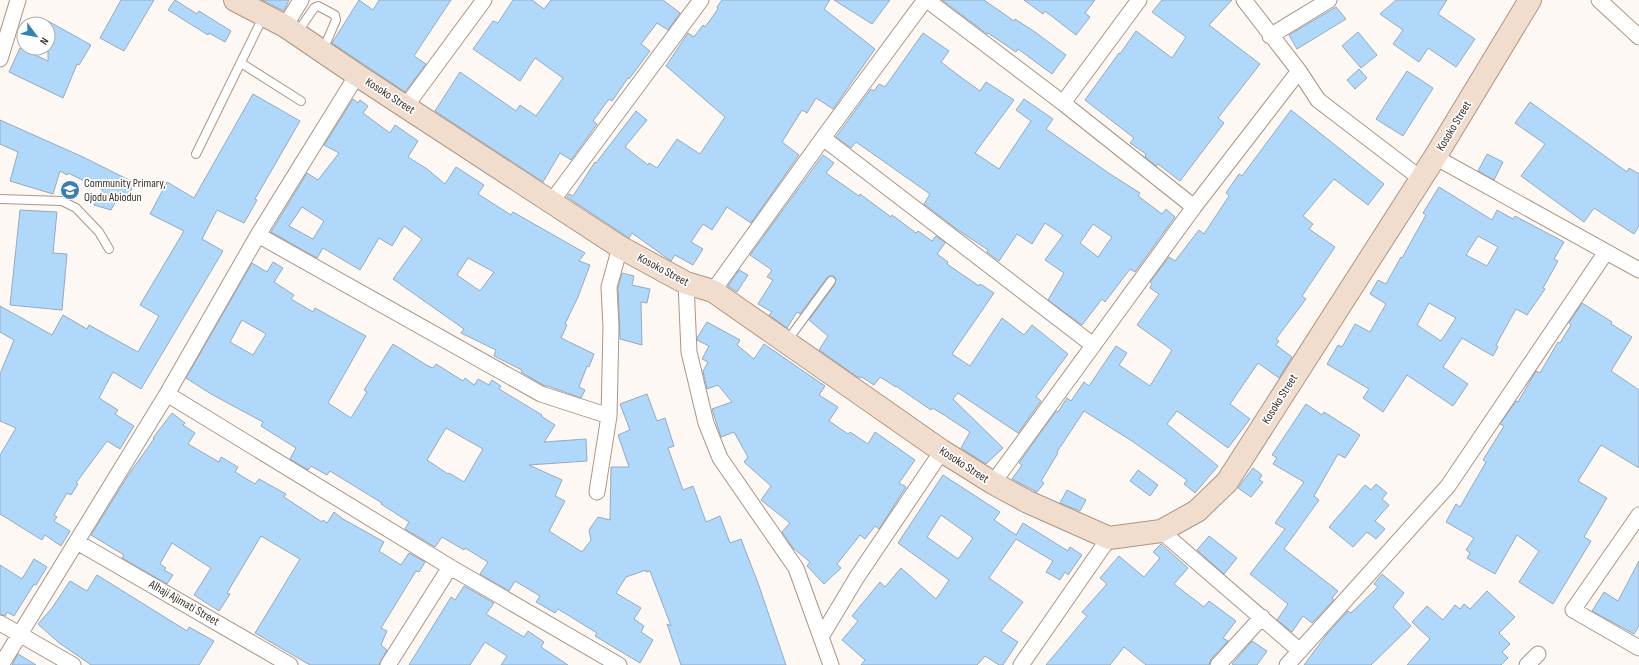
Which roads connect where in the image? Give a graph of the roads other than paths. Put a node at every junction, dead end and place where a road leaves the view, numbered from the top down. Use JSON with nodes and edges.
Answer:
{"nodes":[{"id":1,"x":18,"y":0,"type":"edge"},
{"id":2,"x":235,"y":0,"type":"edge"},
{"id":3,"x":301,"y":0,"type":"edge"},
{"id":4,"x":484,"y":0,"type":"edge"},
{"id":5,"x":701,"y":0,"type":"edge"},
{"id":6,"x":926,"y":0,"type":"edge"},
{"id":7,"x":1139,"y":0,"type":"edge"},
{"id":8,"x":1244,"y":0,"type":"edge"},
{"id":9,"x":1329,"y":0,"type":"edge"},
{"id":10,"x":1530,"y":0,"type":"edge"},
{"id":11,"x":1599,"y":0,"type":"edge"},
{"id":12,"x":264,"y":16,"type":"junction"},
{"id":13,"x":291,"y":29,"type":"junction"},
{"id":14,"x":1270,"y":36,"type":"junction"},
{"id":15,"x":1639,"y":37,"type":"edge"},
{"id":16,"x":323,"y":51,"type":"junction"},
{"id":17,"x":0,"y":59,"type":"edge"},
{"id":18,"x":241,"y":64,"type":"junction"},
{"id":19,"x":1299,"y":71,"type":"junction"},
{"id":20,"x":357,"y":74,"type":"junction"},
{"id":21,"x":301,"y":101,"type":"dead end"},
{"id":22,"x":1063,"y":103,"type":"junction"},
{"id":23,"x":406,"y":106,"type":"junction"},
{"id":24,"x":822,"y":138,"type":"junction"},
{"id":25,"x":196,"y":154,"type":"dead end"},
{"id":26,"x":1434,"y":156,"type":"junction"},
{"id":27,"x":1420,"y":178,"type":"junction"},
{"id":28,"x":0,"y":199,"type":"edge"},
{"id":29,"x":552,"y":201,"type":"junction"},
{"id":30,"x":1194,"y":207,"type":"junction"},
{"id":31,"x":258,"y":235,"type":"junction"},
{"id":32,"x":620,"y":247,"type":"junction"},
{"id":33,"x":109,"y":249,"type":"dead end"},
{"id":34,"x":1606,"y":252,"type":"junction"},
{"id":35,"x":1639,"y":270,"type":"edge"},
{"id":36,"x":830,"y":281,"type":"dead end"},
{"id":37,"x":686,"y":283,"type":"junction"},
{"id":38,"x":713,"y":291,"type":"junction"},
{"id":39,"x":787,"y":342,"type":"junction"},
{"id":40,"x":1093,"y":345,"type":"junction"},
{"id":41,"x":167,"y":394,"type":"junction"},
{"id":42,"x":610,"y":416,"type":"junction"},
{"id":43,"x":942,"y":451,"type":"junction"},
{"id":44,"x":993,"y":483,"type":"junction"},
{"id":45,"x":597,"y":492,"type":"dead end"},
{"id":46,"x":1639,"y":515,"type":"edge"},
{"id":47,"x":1161,"y":531,"type":"junction"},
{"id":48,"x":1109,"y":538,"type":"junction"},
{"id":49,"x":77,"y":542,"type":"junction"},
{"id":50,"x":450,"y":567,"type":"junction"},
{"id":51,"x":1262,"y":617,"type":"junction"},
{"id":52,"x":0,"y":623,"type":"edge"},
{"id":53,"x":19,"y":634,"type":"junction"},
{"id":54,"x":821,"y":637,"type":"junction"},
{"id":55,"x":1639,"y":648,"type":"edge"},
{"id":56,"x":1300,"y":651,"type":"junction"},
{"id":57,"x":1,"y":665,"type":"edge"},
{"id":58,"x":73,"y":665,"type":"edge"},
{"id":59,"x":290,"y":665,"type":"edge"},
{"id":60,"x":388,"y":665,"type":"edge"},
{"id":61,"x":619,"y":665,"type":"edge"},
{"id":62,"x":831,"y":665,"type":"edge"},
{"id":63,"x":1021,"y":665,"type":"edge"},
{"id":64,"x":1218,"y":665,"type":"edge"},
{"id":65,"x":1287,"y":665,"type":"edge"}],
"edges":[{"from":1,"to":17,"type":"street"},
{"from":2,"to":12,"type":"street","name":"Kosoko Street"},
{"from":3,"to":13,"type":"street"},
{"from":4,"to":23,"type":"street"},
{"from":5,"to":29,"type":"street"},
{"from":6,"to":22,"type":"street"},
{"from":6,"to":24,"type":"street"},
{"from":7,"to":22,"type":"street"},
{"from":8,"to":14,"type":"street"},
{"from":9,"to":14,"type":"street"},
{"from":10,"to":26,"type":"street","name":"Kosoko Street"},
{"from":11,"to":15,"type":"street"},
{"from":12,"to":13,"type":"street","name":"Kosoko Street"},
{"from":12,"to":18,"type":"lane"},
{"from":13,"to":16,"type":"street","name":"Kosoko Street"},
{"from":13,"to":16,"type":"lane"},
{"from":14,"to":19,"type":"street"},
{"from":16,"to":20,"type":"street","name":"Kosoko Street"},
{"from":18,"to":21,"type":"lane"},
{"from":18,"to":25,"type":"lane"},
{"from":19,"to":27,"type":"street"},
{"from":19,"to":30,"type":"street"},
{"from":20,"to":23,"type":"street","name":"Kosoko Street"},
{"from":20,"to":31,"type":"street"},
{"from":22,"to":30,"type":"street"},
{"from":23,"to":29,"type":"street","name":"Kosoko Street"},
{"from":24,"to":38,"type":"street"},
{"from":24,"to":40,"type":"street"},
{"from":26,"to":27,"type":"street","name":"Kosoko Street"},
{"from":26,"to":34,"type":"street"},
{"from":27,"to":47,"type":"street","name":"Kosoko Street"},
{"from":28,"to":33,"type":"lane"},
{"from":29,"to":32,"type":"street","name":"Kosoko Street"},
{"from":30,"to":40,"type":"street"},
{"from":31,"to":41,"type":"street"},
{"from":31,"to":42,"type":"street"},
{"from":32,"to":37,"type":"street","name":"Kosoko Street"},
{"from":32,"to":42,"type":"street"},
{"from":34,"to":35,"type":"street"},
{"from":34,"to":56,"type":"street"},
{"from":36,"to":39,"type":"lane"},
{"from":37,"to":38,"type":"street","name":"Kosoko Street"},
{"from":37,"to":54,"type":"street"},
{"from":38,"to":39,"type":"street","name":"Kosoko Street"},
{"from":39,"to":43,"type":"street","name":"Kosoko Street"},
{"from":40,"to":44,"type":"street"},
{"from":41,"to":49,"type":"street"},
{"from":41,"to":50,"type":"street"},
{"from":42,"to":45,"type":"street"},
{"from":43,"to":44,"type":"street","name":"Kosoko Street"},
{"from":43,"to":54,"type":"street"},
{"from":44,"to":48,"type":"street","name":"Kosoko Street"},
{"from":46,"to":55,"type":"street"},
{"from":47,"to":48,"type":"street","name":"Kosoko Street"},
{"from":47,"to":51,"type":"street"},
{"from":48,"to":63,"type":"street"},
{"from":49,"to":53,"type":"street"},
{"from":49,"to":59,"type":"street","name":"Alhaji Ajimati Street"},
{"from":50,"to":60,"type":"street"},
{"from":50,"to":61,"type":"street"},
{"from":51,"to":56,"type":"street"},
{"from":51,"to":64,"type":"street"},
{"from":52,"to":53,"type":"street"},
{"from":53,"to":57,"type":"street"},
{"from":53,"to":58,"type":"street"},
{"from":54,"to":62,"type":"street"},
{"from":56,"to":65,"type":"street"}]}
